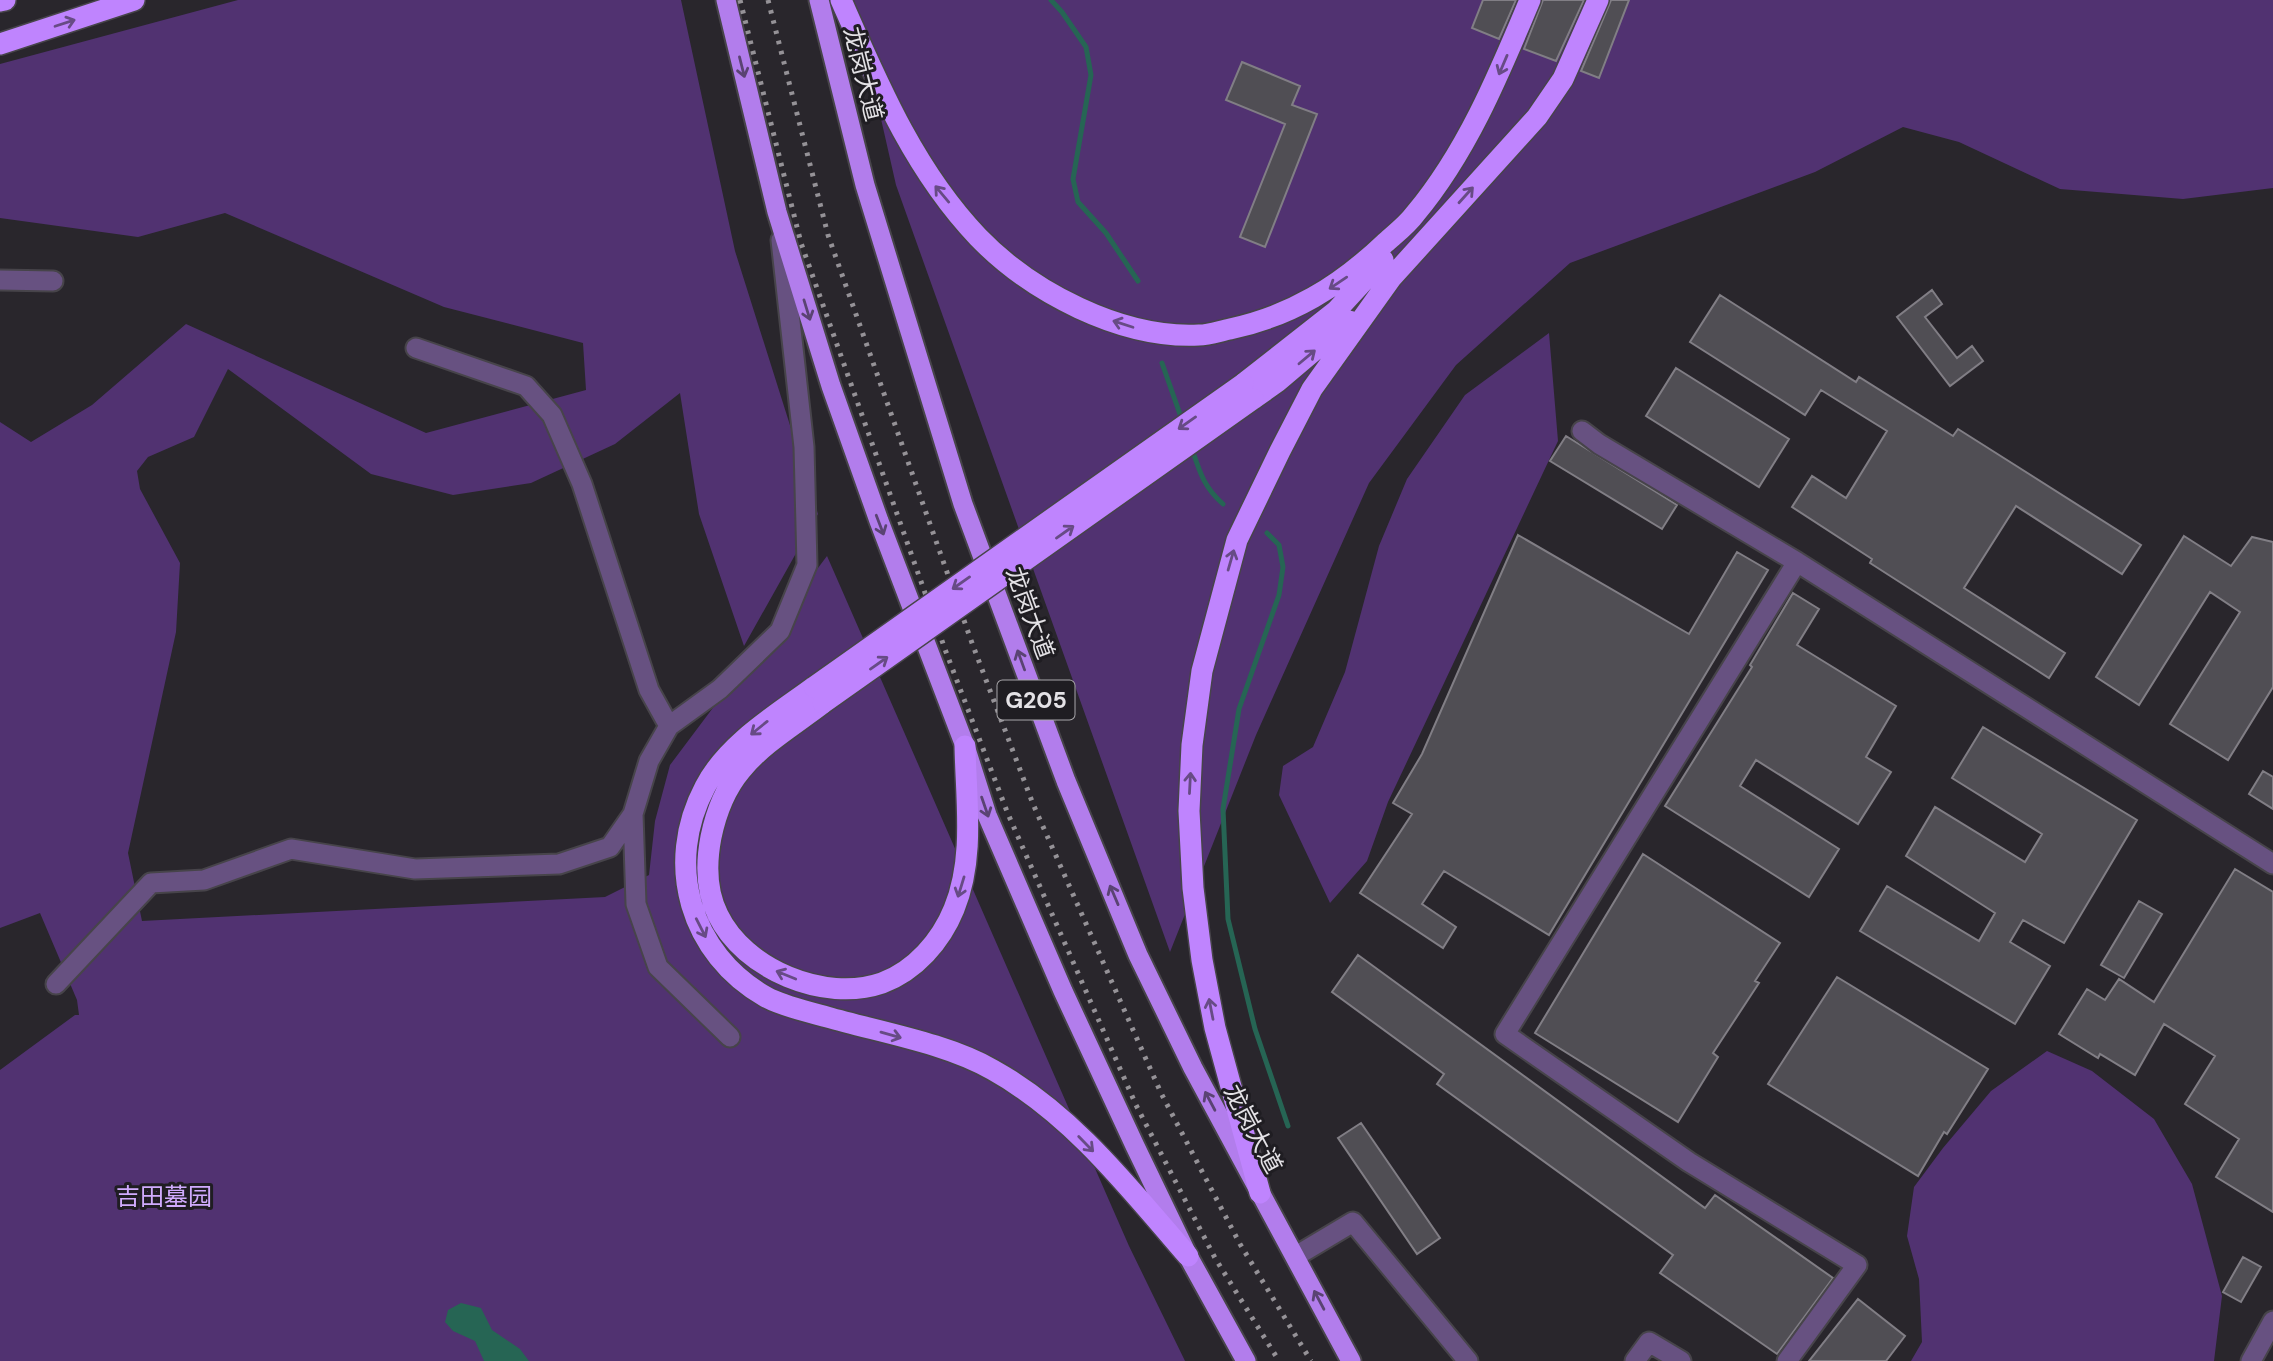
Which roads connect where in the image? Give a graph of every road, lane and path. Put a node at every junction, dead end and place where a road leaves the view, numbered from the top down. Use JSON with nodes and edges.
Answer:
{"nodes":[{"id":1,"x":134,"y":0,"type":"edge"},
{"id":2,"x":726,"y":0,"type":"edge"},
{"id":3,"x":820,"y":0,"type":"edge"},
{"id":4,"x":841,"y":0,"type":"edge"},
{"id":5,"x":1530,"y":0,"type":"edge"},
{"id":6,"x":1598,"y":0,"type":"edge"},
{"id":7,"x":0,"y":44,"type":"edge"},
{"id":8,"x":777,"y":212,"type":"junction"},
{"id":9,"x":1415,"y":215,"type":"junction"},
{"id":10,"x":1392,"y":277,"type":"junction"},
{"id":11,"x":0,"y":280,"type":"edge"},
{"id":12,"x":54,"y":281,"type":"dead end"},
{"id":13,"x":416,"y":348,"type":"dead end"},
{"id":14,"x":1248,"y":391,"type":"junction"},
{"id":15,"x":1582,"y":431,"type":"dead end"},
{"id":16,"x":1797,"y":562,"type":"junction"},
{"id":17,"x":819,"y":695,"type":"junction"},
{"id":18,"x":669,"y":726,"type":"junction"},
{"id":19,"x":965,"y":746,"type":"junction"},
{"id":20,"x":633,"y":814,"type":"junction"},
{"id":21,"x":2273,"y":864,"type":"edge"},
{"id":22,"x":56,"y":984,"type":"dead end"},
{"id":23,"x":730,"y":1037,"type":"dead end"},
{"id":24,"x":1260,"y":1193,"type":"junction"},
{"id":25,"x":1188,"y":1256,"type":"junction"},
{"id":26,"x":1296,"y":1256,"type":"junction"},
{"id":27,"x":2273,"y":1321,"type":"edge"},
{"id":28,"x":1246,"y":1361,"type":"edge"},
{"id":29,"x":1350,"y":1361,"type":"edge"},
{"id":30,"x":1468,"y":1361,"type":"edge"},
{"id":31,"x":1635,"y":1361,"type":"edge"},
{"id":32,"x":1681,"y":1361,"type":"edge"},
{"id":33,"x":1787,"y":1361,"type":"edge"},
{"id":34,"x":2251,"y":1361,"type":"edge"}],
"edges":[{"from":7,"to":1,"type":"highway","one_way":true},
{"from":2,"to":8,"type":"highway","one_way":true},
{"from":24,"to":3,"type":"highway","name":"龙岗大道","number":"G205","one_way":true},
{"from":9,"to":4,"type":"highway","one_way":true},
{"from":5,"to":9,"type":"highway","one_way":true},
{"from":10,"to":6,"type":"highway","one_way":true},
{"from":8,"to":18,"type":"street"},
{"from":8,"to":19,"type":"highway","one_way":true},
{"from":9,"to":14,"type":"highway"},
{"from":14,"to":10,"type":"highway","one_way":true},
{"from":24,"to":10,"type":"highway","one_way":true},
{"from":11,"to":12,"type":"street"},
{"from":13,"to":18,"type":"street"},
{"from":14,"to":17,"type":"highway","bridge":true},
{"from":15,"to":16,"type":"street"},
{"from":16,"to":21,"type":"street"},
{"from":16,"to":33,"type":"street"},
{"from":19,"to":17,"type":"highway","one_way":true},
{"from":17,"to":25,"type":"highway","one_way":true},
{"from":18,"to":20,"type":"street"},
{"from":19,"to":25,"type":"highway","one_way":true},
{"from":20,"to":22,"type":"street"},
{"from":20,"to":23,"type":"street"},
{"from":24,"to":26,"type":"highway","name":"龙岗大道","number":"G205"},
{"from":25,"to":28,"type":"highway"},
{"from":29,"to":26,"type":"highway","name":"龙岗大道","number":"G205","one_way":true},
{"from":26,"to":30,"type":"street"},
{"from":27,"to":34,"type":"street"},
{"from":31,"to":32,"type":"street"}]}
